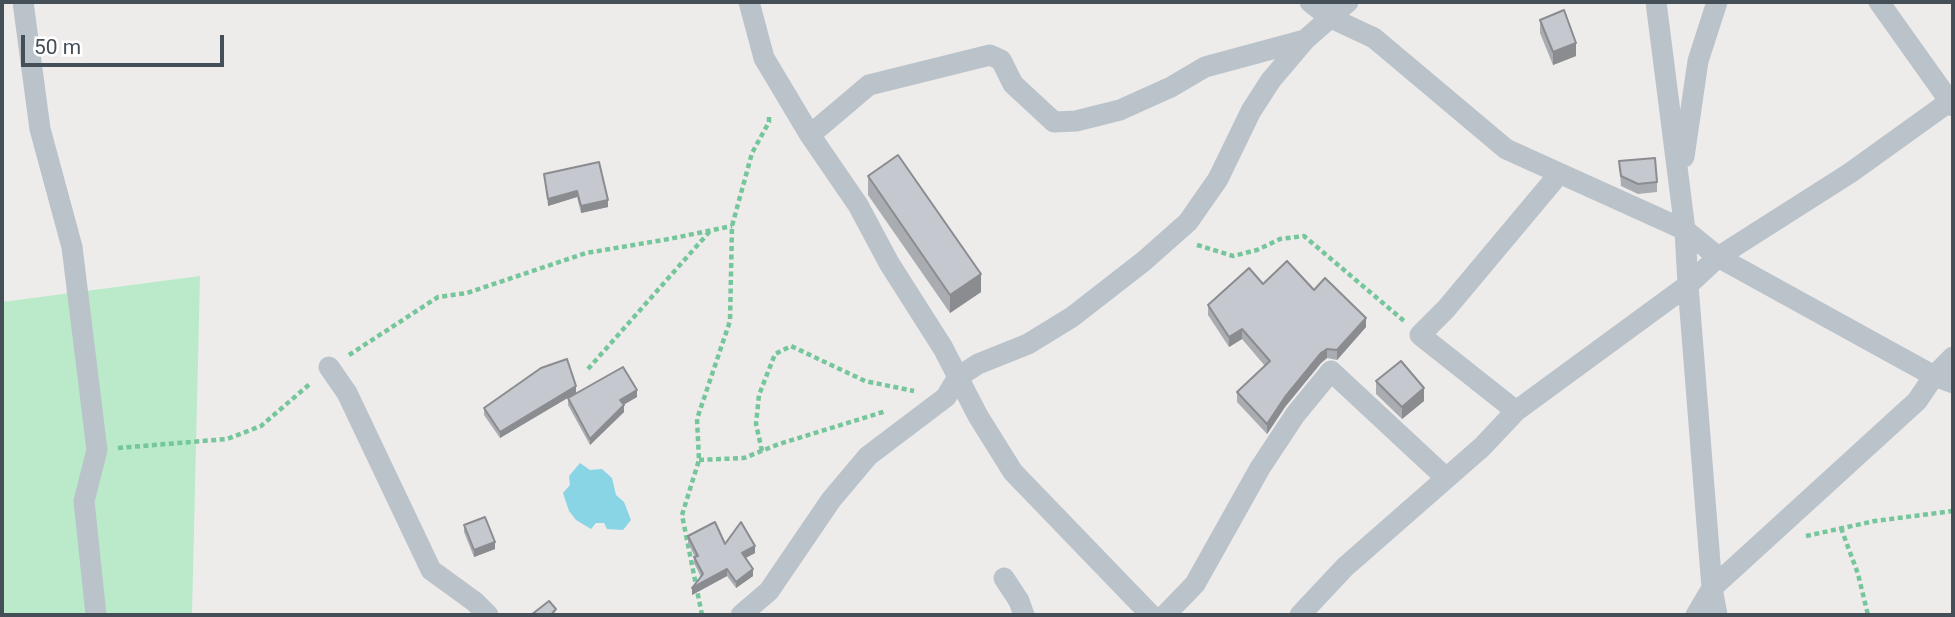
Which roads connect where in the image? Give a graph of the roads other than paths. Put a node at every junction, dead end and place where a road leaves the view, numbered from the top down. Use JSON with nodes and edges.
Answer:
{"nodes":[{"id":1,"x":23,"y":2,"type":"edge"},
{"id":2,"x":749,"y":2,"type":"edge"},
{"id":3,"x":1310,"y":2,"type":"edge"},
{"id":4,"x":1348,"y":2,"type":"edge"},
{"id":5,"x":1656,"y":2,"type":"edge"},
{"id":6,"x":1717,"y":2,"type":"edge"},
{"id":7,"x":1879,"y":2,"type":"edge"},
{"id":8,"x":1329,"y":17,"type":"junction"},
{"id":9,"x":1305,"y":40,"type":"junction"},
{"id":10,"x":1952,"y":102,"type":"edge"},
{"id":11,"x":810,"y":135,"type":"junction"},
{"id":12,"x":1559,"y":174,"type":"junction"},
{"id":13,"x":1679,"y":178,"type":"junction"},
{"id":14,"x":1685,"y":230,"type":"junction"},
{"id":15,"x":1718,"y":257,"type":"junction"},
{"id":16,"x":1688,"y":285,"type":"junction"},
{"id":17,"x":1953,"y":357,"type":"edge"},
{"id":18,"x":330,"y":368,"type":"road end"},
{"id":19,"x":958,"y":377,"type":"junction"},
{"id":20,"x":1943,"y":380,"type":"edge"},
{"id":21,"x":1516,"y":411,"type":"junction"},
{"id":22,"x":1446,"y":478,"type":"junction"},
{"id":23,"x":1004,"y":578,"type":"dead end"},
{"id":24,"x":1713,"y":588,"type":"junction"},
{"id":25,"x":96,"y":615,"type":"edge"},
{"id":26,"x":488,"y":615,"type":"edge"},
{"id":27,"x":741,"y":615,"type":"edge"},
{"id":28,"x":1024,"y":615,"type":"edge"},
{"id":29,"x":1151,"y":615,"type":"edge"},
{"id":30,"x":1165,"y":615,"type":"edge"},
{"id":31,"x":1300,"y":615,"type":"edge"},
{"id":32,"x":1696,"y":615,"type":"edge"},
{"id":33,"x":1717,"y":615,"type":"edge"}],
"edges":[{"from":1,"to":25,"type":"street"},
{"from":2,"to":11,"type":"street"},
{"from":3,"to":8,"type":"street"},
{"from":4,"to":8,"type":"street"},
{"from":5,"to":13,"type":"street"},
{"from":6,"to":13,"type":"street"},
{"from":7,"to":10,"type":"street"},
{"from":8,"to":9,"type":"street"},
{"from":8,"to":12,"type":"street"},
{"from":9,"to":11,"type":"street"},
{"from":9,"to":19,"type":"street"},
{"from":10,"to":15,"type":"street"},
{"from":11,"to":19,"type":"street"},
{"from":12,"to":14,"type":"street"},
{"from":12,"to":21,"type":"street"},
{"from":13,"to":14,"type":"street"},
{"from":14,"to":15,"type":"street"},
{"from":14,"to":16,"type":"street"},
{"from":15,"to":16,"type":"street"},
{"from":15,"to":20,"type":"street"},
{"from":16,"to":21,"type":"street"},
{"from":16,"to":24,"type":"street"},
{"from":17,"to":20,"type":"street"},
{"from":18,"to":26,"type":"street"},
{"from":19,"to":27,"type":"street"},
{"from":19,"to":29,"type":"street"},
{"from":20,"to":24,"type":"street"},
{"from":21,"to":22,"type":"street"},
{"from":22,"to":30,"type":"street"},
{"from":22,"to":31,"type":"street"},
{"from":23,"to":28,"type":"street"},
{"from":24,"to":32,"type":"street"},
{"from":24,"to":33,"type":"street"}]}
